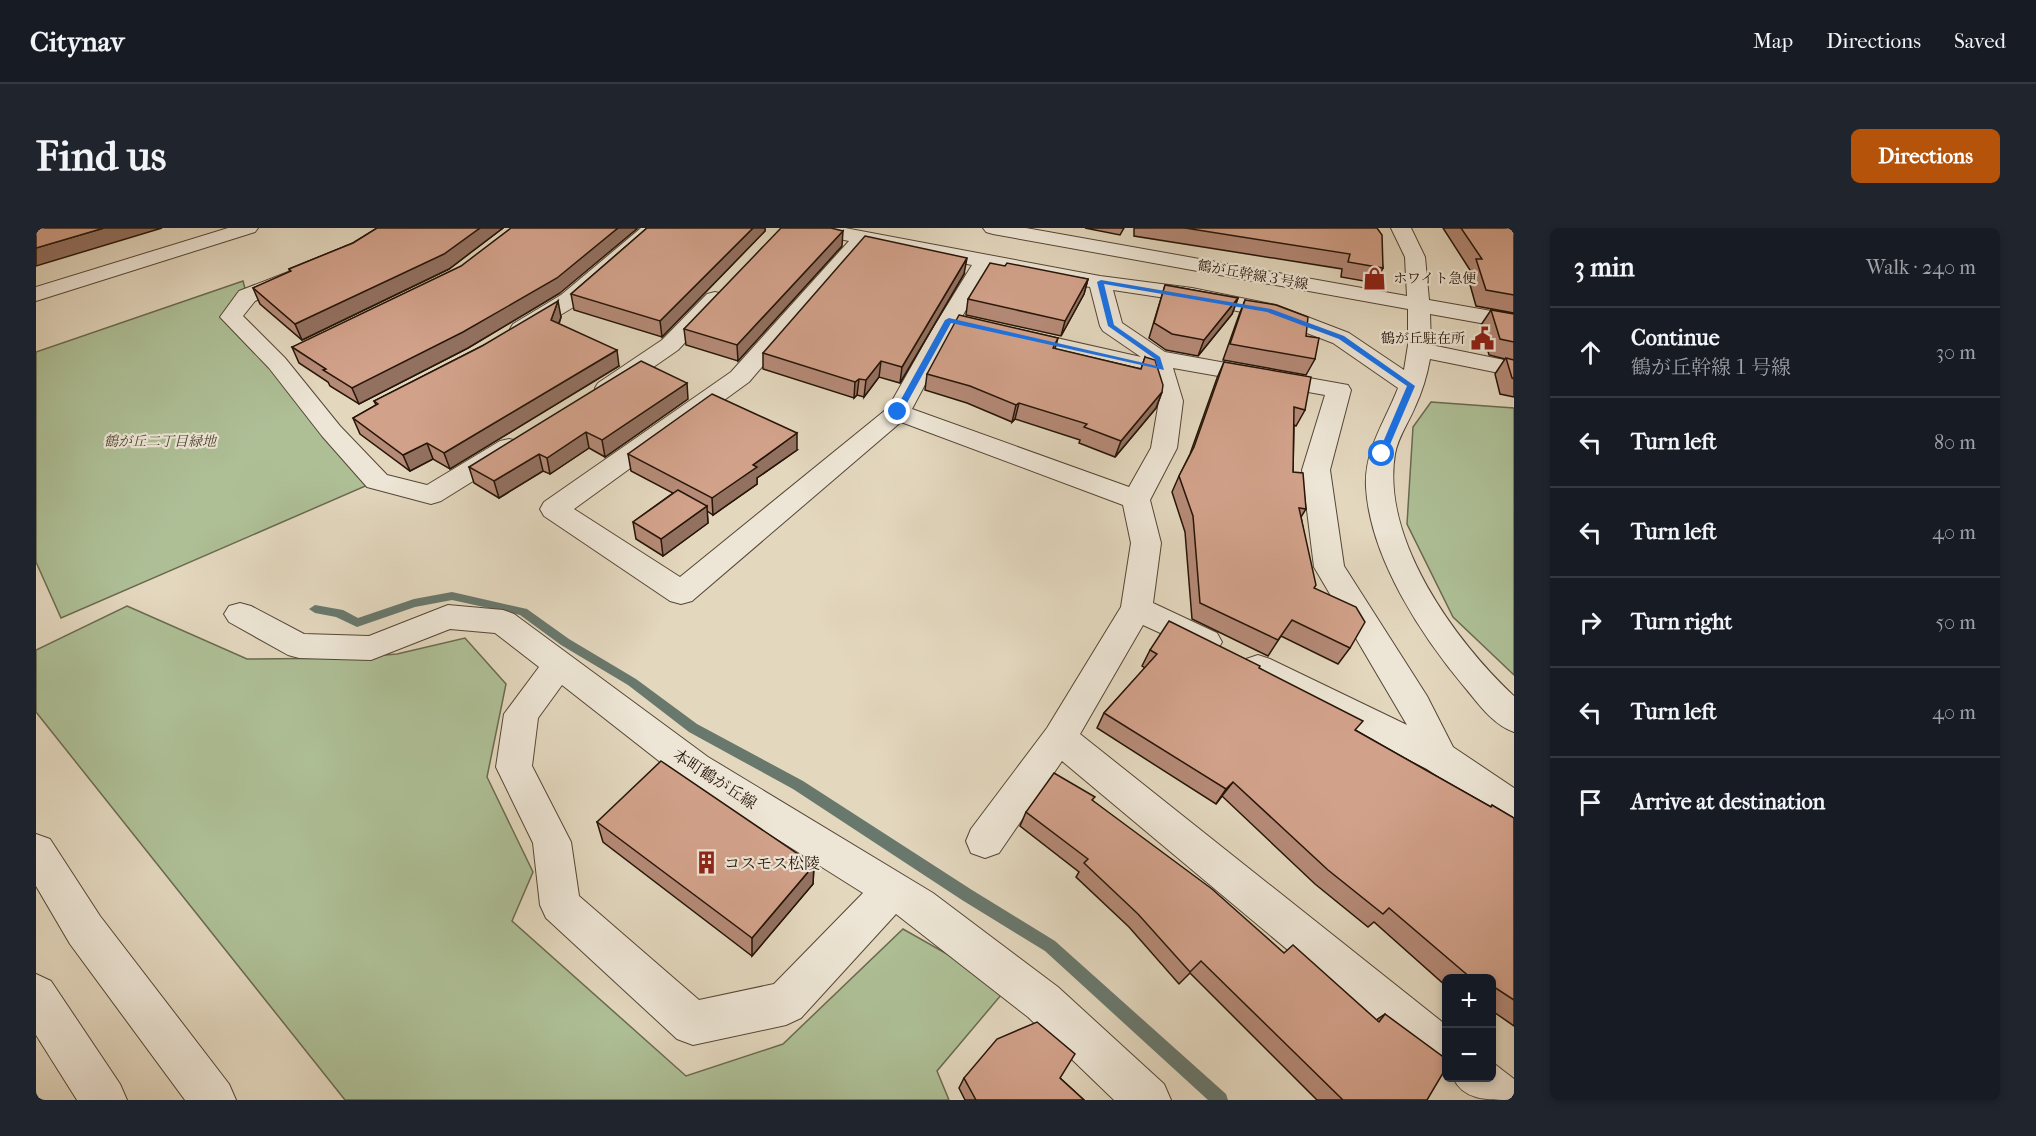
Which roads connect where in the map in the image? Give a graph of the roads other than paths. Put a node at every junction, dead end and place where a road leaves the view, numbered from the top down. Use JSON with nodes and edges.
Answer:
{"nodes":[{"id":1,"x":248,"y":228,"type":"edge"},
{"id":2,"x":653,"y":228,"type":"edge"},
{"id":3,"x":814,"y":228,"type":"edge"},
{"id":4,"x":993,"y":228,"type":"edge"},
{"id":5,"x":1401,"y":228,"type":"edge"},
{"id":6,"x":1091,"y":237,"type":"edge"},
{"id":7,"x":862,"y":238,"type":"junction"},
{"id":8,"x":986,"y":261,"type":"junction"},
{"id":9,"x":321,"y":263,"type":"edge"},
{"id":10,"x":1101,"y":282,"type":"junction"},
{"id":11,"x":729,"y":285,"type":"edge"},
{"id":12,"x":36,"y":294,"type":"edge"},
{"id":13,"x":1419,"y":305,"type":"junction"},
{"id":14,"x":1514,"y":322,"type":"edge"},
{"id":15,"x":971,"y":325,"type":"junction"},
{"id":16,"x":498,"y":343,"type":"edge"},
{"id":17,"x":1419,"y":350,"type":"junction"},
{"id":18,"x":1160,"y":363,"type":"junction"},
{"id":19,"x":1514,"y":369,"type":"edge"},
{"id":20,"x":1411,"y":386,"type":"junction"},
{"id":21,"x":587,"y":401,"type":"edge"},
{"id":22,"x":898,"y":412,"type":"junction"},
{"id":23,"x":528,"y":436,"type":"edge"},
{"id":24,"x":1136,"y":500,"type":"junction"},
{"id":25,"x":1137,"y":608,"type":"junction"},
{"id":26,"x":240,"y":614,"type":"dead end"},
{"id":27,"x":560,"y":664,"type":"junction"},
{"id":28,"x":1514,"y":718,"type":"edge"},
{"id":29,"x":1059,"y":738,"type":"junction"},
{"id":30,"x":1440,"y":759,"type":"junction"},
{"id":31,"x":1514,"y":808,"type":"edge"},
{"id":32,"x":985,"y":841,"type":"dead end"},
{"id":33,"x":36,"y":851,"type":"edge"},
{"id":34,"x":893,"y":889,"type":"junction"},
{"id":35,"x":36,"y":996,"type":"edge"},
{"id":36,"x":1442,"y":1050,"type":"edge"},
{"id":37,"x":104,"y":1100,"type":"edge"},
{"id":38,"x":213,"y":1100,"type":"edge"},
{"id":39,"x":1148,"y":1100,"type":"edge"}],
"edges":[{"from":1,"to":12,"type":"street"},
{"from":2,"to":16,"type":"street"},
{"from":3,"to":7,"type":"street"},
{"from":4,"to":6,"type":"street","name":"鶴が丘幹線３号線"},
{"from":5,"to":13,"type":"street"},
{"from":6,"to":13,"type":"street","name":"鶴が丘幹線３号線"},
{"from":7,"to":8,"type":"street"},
{"from":7,"to":22,"type":"street"},
{"from":8,"to":10,"type":"street"},
{"from":8,"to":15,"type":"street"},
{"from":9,"to":23,"type":"street"},
{"from":10,"to":18,"type":"street"},
{"from":10,"to":20,"type":"street"},
{"from":11,"to":21,"type":"street"},
{"from":13,"to":14,"type":"street","name":"鶴が丘幹線３号線"},
{"from":13,"to":17,"type":"street"},
{"from":15,"to":18,"type":"street"},
{"from":15,"to":22,"type":"street"},
{"from":17,"to":19,"type":"street"},
{"from":17,"to":20,"type":"street"},
{"from":18,"to":24,"type":"street"},
{"from":18,"to":30,"type":"street"},
{"from":20,"to":28,"type":"street"},
{"from":22,"to":24,"type":"street"},
{"from":24,"to":25,"type":"street"},
{"from":25,"to":29,"type":"street"},
{"from":25,"to":30,"type":"street"},
{"from":26,"to":27,"type":"street","name":"本町鶴が丘線"},
{"from":27,"to":34,"type":"street","name":"本町鶴が丘線"},
{"from":27,"to":34,"type":"street"},
{"from":29,"to":32,"type":"street"},
{"from":29,"to":36,"type":"street"},
{"from":30,"to":31,"type":"street"},
{"from":33,"to":38,"type":"street"},
{"from":34,"to":39,"type":"street","name":"本町鶴が丘線"},
{"from":35,"to":37,"type":"street"}]}
